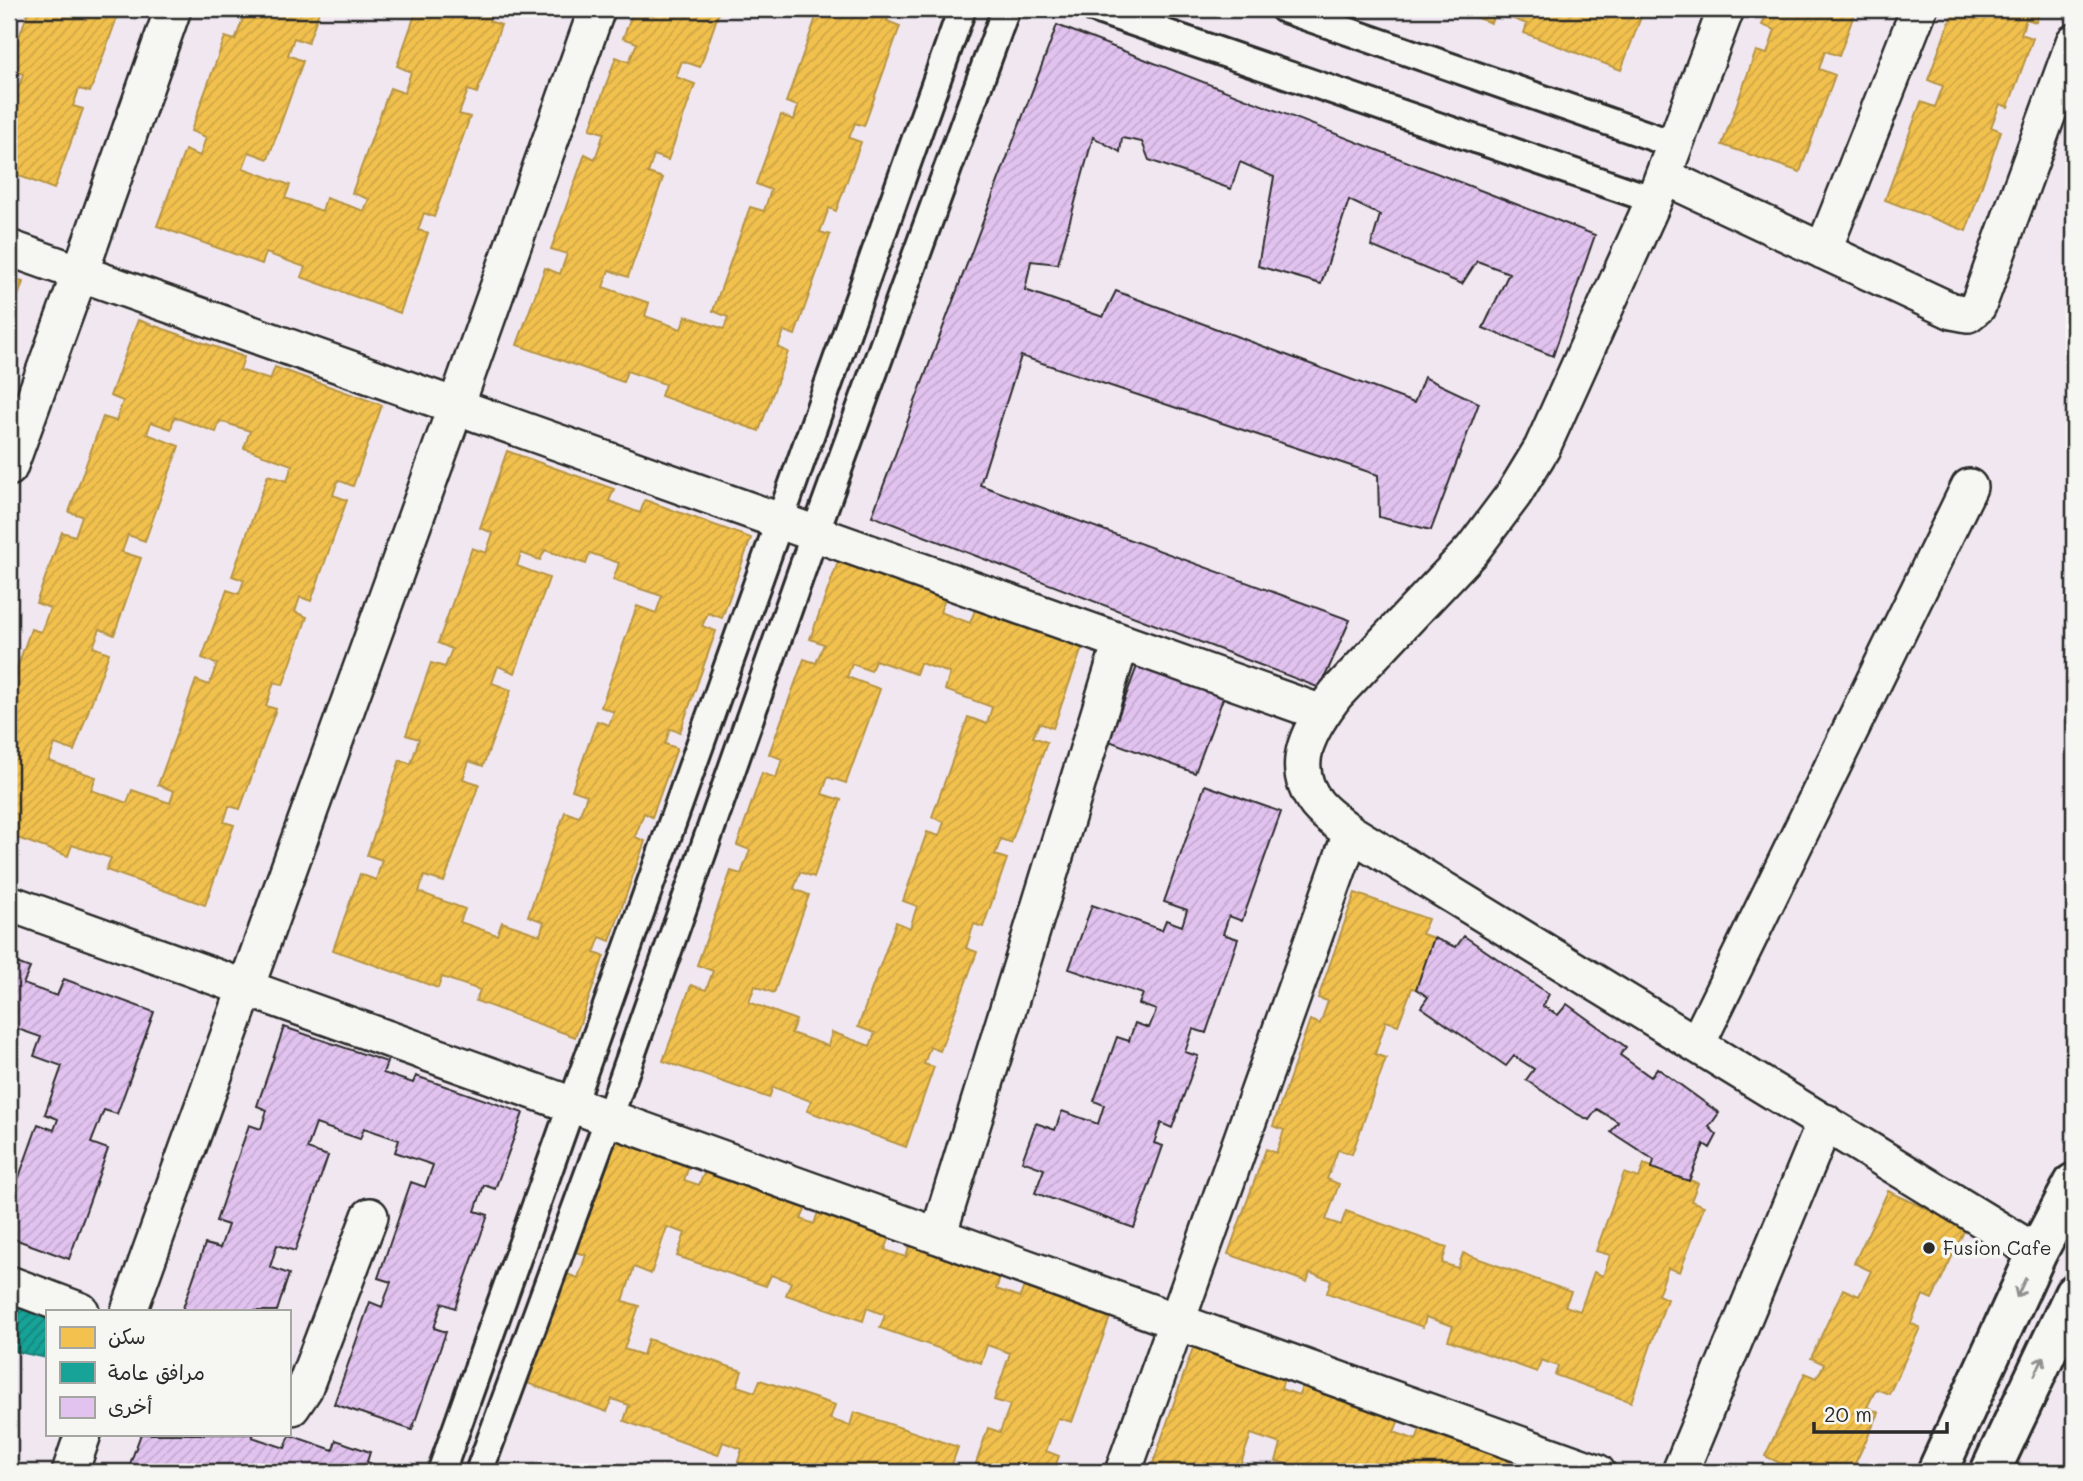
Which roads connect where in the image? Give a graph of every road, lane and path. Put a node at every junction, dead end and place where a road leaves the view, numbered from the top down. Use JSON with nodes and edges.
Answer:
{"nodes":[{"id":1,"x":173,"y":9,"type":"edge"},
{"id":2,"x":597,"y":9,"type":"edge"},
{"id":3,"x":962,"y":9,"type":"edge"},
{"id":4,"x":1006,"y":9,"type":"edge"},
{"id":5,"x":1095,"y":9,"type":"edge"},
{"id":6,"x":1284,"y":9,"type":"edge"},
{"id":7,"x":1726,"y":9,"type":"edge"},
{"id":8,"x":1919,"y":9,"type":"edge"},
{"id":9,"x":2074,"y":42,"type":"edge"},
{"id":10,"x":1665,"y":173,"type":"junction"},
{"id":11,"x":9,"y":248,"type":"edge"},
{"id":12,"x":1823,"y":251,"type":"junction"},
{"id":13,"x":80,"y":273,"type":"junction"},
{"id":14,"x":456,"y":406,"type":"junction"},
{"id":15,"x":9,"y":468,"type":"edge"},
{"id":16,"x":1969,"y":487,"type":"dead end"},
{"id":17,"x":781,"y":521,"type":"junction"},
{"id":18,"x":815,"y":534,"type":"junction"},
{"id":19,"x":1121,"y":642,"type":"junction"},
{"id":20,"x":1322,"y":713,"type":"junction"},
{"id":21,"x":1351,"y":833,"type":"junction"},
{"id":22,"x":9,"y":903,"type":"edge"},
{"id":23,"x":246,"y":988,"type":"junction"},
{"id":24,"x":1697,"y":1044,"type":"junction"},
{"id":25,"x":570,"y":1104,"type":"junction"},
{"id":26,"x":609,"y":1118,"type":"junction"},
{"id":27,"x":1825,"y":1122,"type":"junction"},
{"id":28,"x":2074,"y":1184,"type":"edge"},
{"id":29,"x":370,"y":1216,"type":"dead end"},
{"id":30,"x":937,"y":1236,"type":"junction"},
{"id":31,"x":2037,"y":1253,"type":"junction"},
{"id":32,"x":9,"y":1284,"type":"edge"},
{"id":33,"x":2074,"y":1294,"type":"edge"},
{"id":34,"x":78,"y":1310,"type":"edge"},
{"id":35,"x":129,"y":1310,"type":"edge"},
{"id":36,"x":1176,"y":1322,"type":"junction"},
{"id":37,"x":290,"y":1407,"type":"edge"},
{"id":38,"x":82,"y":1436,"type":"edge"},
{"id":39,"x":70,"y":1472,"type":"edge"},
{"id":40,"x":441,"y":1472,"type":"edge"},
{"id":41,"x":479,"y":1472,"type":"edge"},
{"id":42,"x":1123,"y":1472,"type":"edge"},
{"id":43,"x":1597,"y":1472,"type":"edge"},
{"id":44,"x":1680,"y":1472,"type":"edge"},
{"id":45,"x":1937,"y":1472,"type":"edge"},
{"id":46,"x":1990,"y":1472,"type":"edge"}],
"edges":[{"from":1,"to":13,"type":"street"},
{"from":2,"to":14,"type":"street"},
{"from":3,"to":17,"type":"street"},
{"from":4,"to":18,"type":"street"},
{"from":5,"to":10,"type":"street"},
{"from":6,"to":10,"type":"street"},
{"from":7,"to":10,"type":"street"},
{"from":8,"to":12,"type":"street"},
{"from":9,"to":12,"type":"street"},
{"from":10,"to":12,"type":"street"},
{"from":10,"to":20,"type":"street"},
{"from":11,"to":13,"type":"street"},
{"from":13,"to":14,"type":"street"},
{"from":13,"to":15,"type":"street"},
{"from":14,"to":17,"type":"street"},
{"from":14,"to":23,"type":"street"},
{"from":16,"to":24,"type":"street"},
{"from":17,"to":18,"type":"street"},
{"from":17,"to":25,"type":"street"},
{"from":18,"to":19,"type":"street"},
{"from":18,"to":26,"type":"street"},
{"from":19,"to":20,"type":"street"},
{"from":19,"to":30,"type":"street"},
{"from":20,"to":21,"type":"street"},
{"from":21,"to":24,"type":"street"},
{"from":21,"to":36,"type":"street"},
{"from":22,"to":23,"type":"street"},
{"from":23,"to":25,"type":"street"},
{"from":23,"to":35,"type":"street"},
{"from":24,"to":27,"type":"street"},
{"from":25,"to":26,"type":"street"},
{"from":25,"to":40,"type":"street"},
{"from":26,"to":30,"type":"street"},
{"from":26,"to":41,"type":"street"},
{"from":27,"to":31,"type":"street"},
{"from":27,"to":44,"type":"street"},
{"from":28,"to":31,"type":"street"},
{"from":29,"to":37,"type":"street"},
{"from":30,"to":36,"type":"street"},
{"from":31,"to":45,"type":"street","one_way":true},
{"from":32,"to":34,"type":"street"},
{"from":46,"to":33,"type":"street","one_way":true},
{"from":36,"to":42,"type":"street"},
{"from":36,"to":43,"type":"street"},
{"from":38,"to":39,"type":"street"}]}
